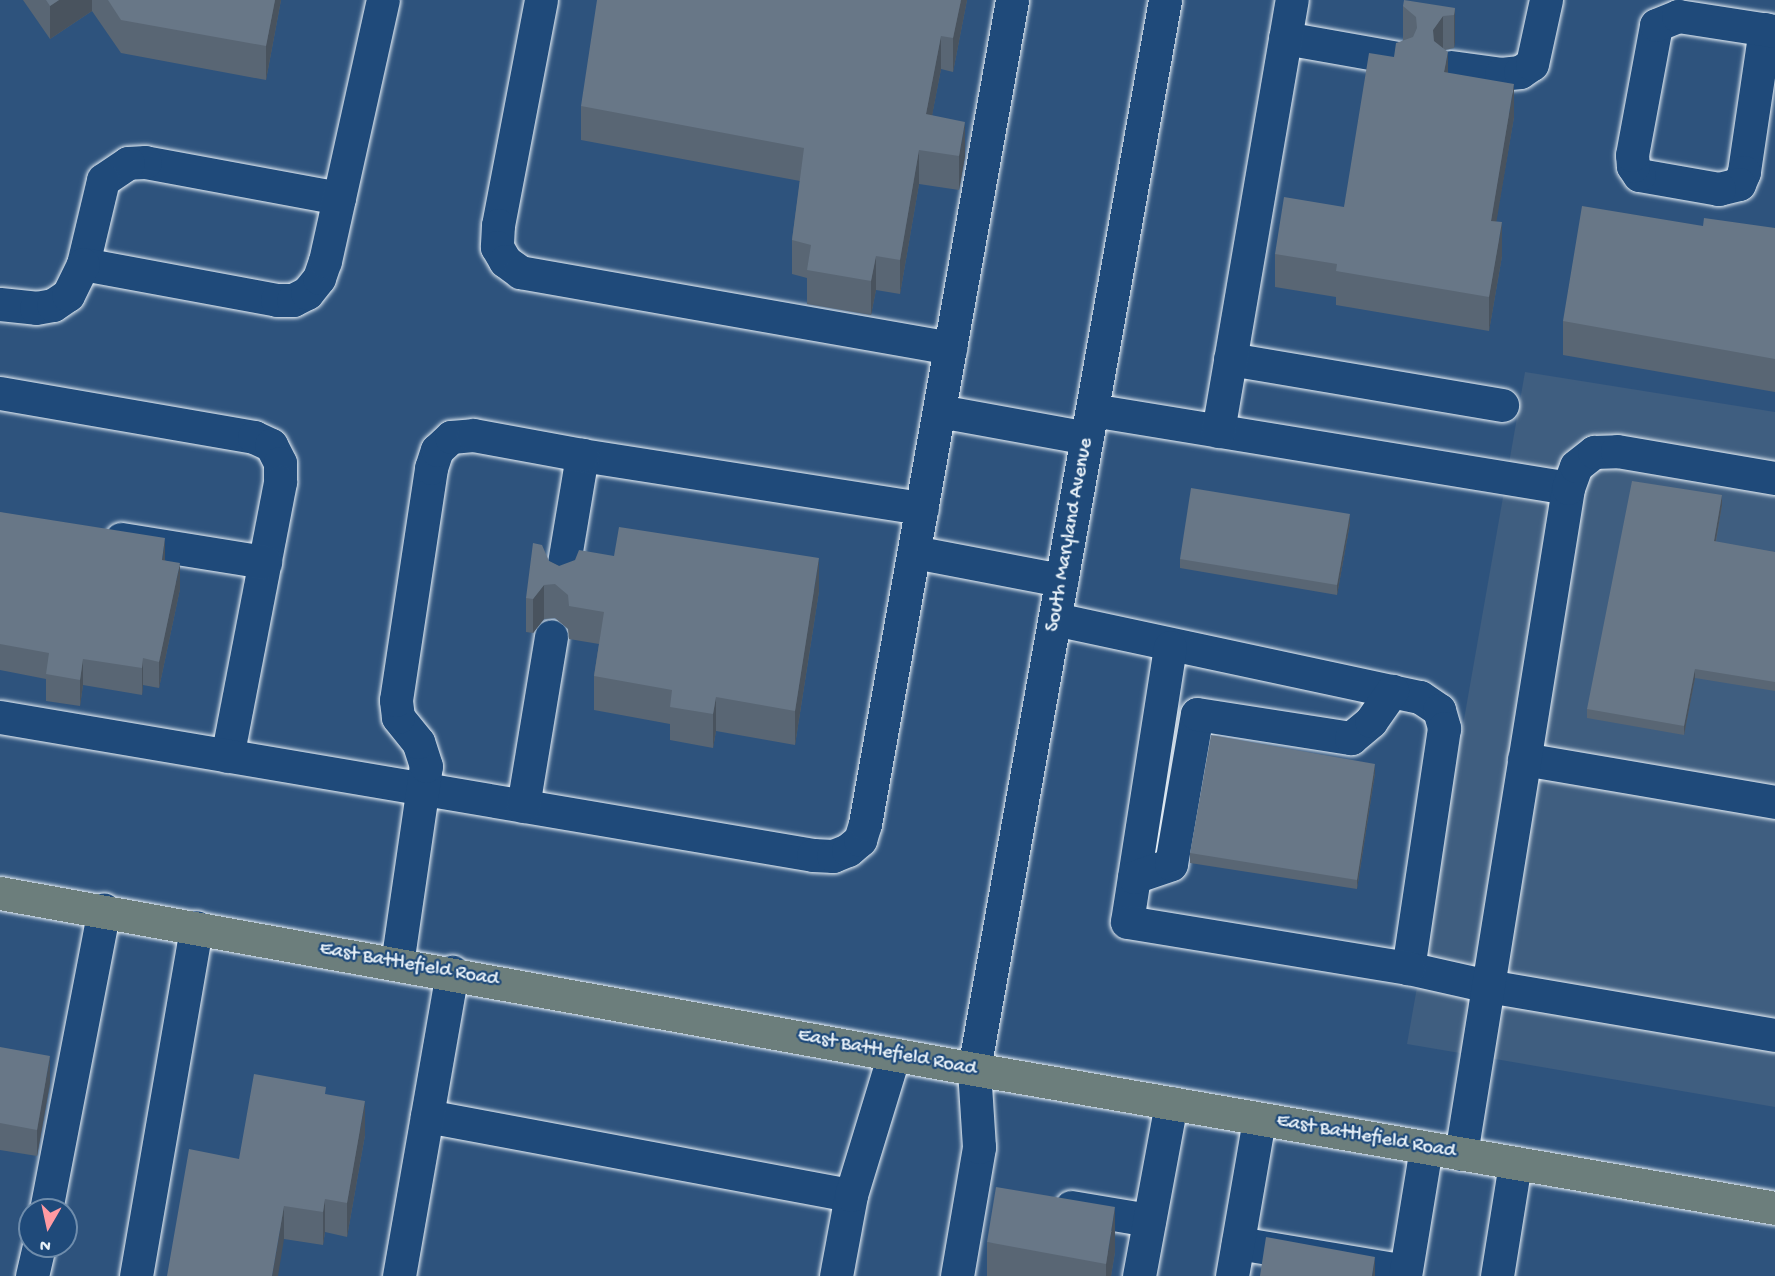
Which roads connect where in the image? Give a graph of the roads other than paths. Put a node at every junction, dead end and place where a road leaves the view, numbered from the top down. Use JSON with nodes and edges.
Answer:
{"nodes":[{"id":1,"x":383,"y":0,"type":"edge"},
{"id":2,"x":541,"y":0,"type":"edge"},
{"id":3,"x":1012,"y":0,"type":"edge"},
{"id":4,"x":1165,"y":0,"type":"edge"},
{"id":5,"x":1292,"y":0,"type":"edge"},
{"id":6,"x":1546,"y":0,"type":"edge"},
{"id":7,"x":1770,"y":30,"type":"edge"},
{"id":8,"x":1285,"y":38,"type":"junction"},
{"id":9,"x":1399,"y":58,"type":"edge"},
{"id":10,"x":1451,"y":67,"type":"dead end"},
{"id":11,"x":339,"y":198,"type":"junction"},
{"id":12,"x":82,"y":264,"type":"junction"},
{"id":13,"x":0,"y":304,"type":"edge"},
{"id":14,"x":950,"y":348,"type":"junction"},
{"id":15,"x":1230,"y":359,"type":"junction"},
{"id":16,"x":0,"y":393,"type":"edge"},
{"id":17,"x":1502,"y":405,"type":"dead end"},
{"id":18,"x":939,"y":411,"type":"junction"},
{"id":19,"x":1089,"y":424,"type":"junction"},
{"id":20,"x":1218,"y":431,"type":"junction"},
{"id":21,"x":582,"y":455,"type":"junction"},
{"id":22,"x":1775,"y":478,"type":"edge"},
{"id":23,"x":1568,"y":488,"type":"junction"},
{"id":24,"x":922,"y":508,"type":"junction"},
{"id":25,"x":92,"y":534,"type":"edge"},
{"id":26,"x":914,"y":552,"type":"junction"},
{"id":27,"x":265,"y":562,"type":"junction"},
{"id":28,"x":1061,"y":580,"type":"junction"},
{"id":29,"x":561,"y":581,"type":"edge"},
{"id":30,"x":1054,"y":619,"type":"junction"},
{"id":31,"x":551,"y":636,"type":"dead end"},
{"id":32,"x":1170,"y":647,"type":"junction"},
{"id":33,"x":1392,"y":692,"type":"junction"},
{"id":34,"x":0,"y":717,"type":"edge"},
{"id":35,"x":227,"y":756,"type":"junction"},
{"id":36,"x":1524,"y":759,"type":"junction"},
{"id":37,"x":424,"y":789,"type":"junction"},
{"id":38,"x":1775,"y":802,"type":"edge"},
{"id":39,"x":523,"y":806,"type":"junction"},
{"id":40,"x":1134,"y":877,"type":"junction"},
{"id":41,"x":0,"y":893,"type":"edge"},
{"id":42,"x":104,"y":910,"type":"junction"},
{"id":43,"x":195,"y":927,"type":"junction"},
{"id":44,"x":397,"y":964,"type":"junction"},
{"id":45,"x":1408,"y":968,"type":"junction"},
{"id":46,"x":452,"y":972,"type":"junction"},
{"id":47,"x":1488,"y":986,"type":"junction"},
{"id":48,"x":1775,"y":1035,"type":"edge"},
{"id":49,"x":894,"y":1054,"type":"junction"},
{"id":50,"x":43,"y":1062,"type":"edge"},
{"id":51,"x":76,"y":1068,"type":"junction"},
{"id":52,"x":974,"y":1069,"type":"junction"},
{"id":53,"x":1171,"y":1103,"type":"junction"},
{"id":54,"x":427,"y":1116,"type":"junction"},
{"id":55,"x":1259,"y":1119,"type":"junction"},
{"id":56,"x":1426,"y":1148,"type":"junction"},
{"id":57,"x":1461,"y":1154,"type":"junction"},
{"id":58,"x":1515,"y":1163,"type":"junction"},
{"id":59,"x":972,"y":1189,"type":"junction"},
{"id":60,"x":851,"y":1195,"type":"junction"},
{"id":61,"x":1005,"y":1195,"type":"edge"},
{"id":62,"x":49,"y":1198,"type":"edge"},
{"id":63,"x":1038,"y":1201,"type":"edge"},
{"id":64,"x":1775,"y":1208,"type":"edge"},
{"id":65,"x":1149,"y":1220,"type":"junction"},
{"id":66,"x":1238,"y":1243,"type":"junction"},
{"id":67,"x":36,"y":1258,"type":"edge"},
{"id":68,"x":1405,"y":1274,"type":"edge"},
{"id":69,"x":32,"y":1276,"type":"edge"},
{"id":70,"x":136,"y":1276,"type":"edge"},
{"id":71,"x":399,"y":1276,"type":"edge"},
{"id":72,"x":836,"y":1276,"type":"edge"},
{"id":73,"x":957,"y":1276,"type":"edge"},
{"id":74,"x":1138,"y":1276,"type":"edge"},
{"id":75,"x":1232,"y":1276,"type":"edge"},
{"id":76,"x":1497,"y":1276,"type":"edge"}],
"edges":[{"from":1,"to":11,"type":"street"},
{"from":2,"to":14,"type":"street"},
{"from":3,"to":14,"type":"street"},
{"from":4,"to":19,"type":"street","name":"South Maryland Avenue"},
{"from":5,"to":8,"type":"street"},
{"from":6,"to":10,"type":"street"},
{"from":7,"to":7,"type":"street"},
{"from":8,"to":9,"type":"street"},
{"from":8,"to":15,"type":"street"},
{"from":11,"to":12,"type":"street"},
{"from":11,"to":12,"type":"street"},
{"from":12,"to":13,"type":"street"},
{"from":14,"to":18,"type":"street"},
{"from":15,"to":17,"type":"street"},
{"from":15,"to":20,"type":"street"},
{"from":16,"to":27,"type":"street"},
{"from":18,"to":19,"type":"street"},
{"from":18,"to":24,"type":"street"},
{"from":19,"to":20,"type":"street"},
{"from":19,"to":28,"type":"street","name":"South Maryland Avenue"},
{"from":20,"to":23,"type":"street"},
{"from":21,"to":24,"type":"street"},
{"from":21,"to":29,"type":"street"},
{"from":21,"to":37,"type":"street"},
{"from":22,"to":23,"type":"street"},
{"from":23,"to":36,"type":"street"},
{"from":24,"to":26,"type":"street"},
{"from":25,"to":27,"type":"street"},
{"from":26,"to":28,"type":"street"},
{"from":26,"to":39,"type":"street"},
{"from":27,"to":35,"type":"street"},
{"from":28,"to":30,"type":"street","name":"South Maryland Avenue"},
{"from":30,"to":32,"type":"street"},
{"from":30,"to":52,"type":"street","name":"South Maryland Avenue"},
{"from":31,"to":39,"type":"street"},
{"from":32,"to":33,"type":"street"},
{"from":32,"to":40,"type":"street"},
{"from":33,"to":40,"type":"street"},
{"from":33,"to":45,"type":"street"},
{"from":34,"to":35,"type":"street"},
{"from":35,"to":37,"type":"street"},
{"from":36,"to":38,"type":"street"},
{"from":36,"to":47,"type":"street"},
{"from":37,"to":39,"type":"street"},
{"from":37,"to":44,"type":"street"},
{"from":40,"to":45,"type":"street"},
{"from":41,"to":42,"type":"main road","name":"East Battlefield Road"},
{"from":42,"to":43,"type":"main road","name":"East Battlefield Road"},
{"from":42,"to":51,"type":"street"},
{"from":43,"to":44,"type":"main road","name":"East Battlefield Road"},
{"from":43,"to":70,"type":"street"},
{"from":44,"to":46,"type":"main road","name":"East Battlefield Road"},
{"from":45,"to":47,"type":"street"},
{"from":46,"to":49,"type":"main road","name":"East Battlefield Road"},
{"from":46,"to":54,"type":"street"},
{"from":47,"to":48,"type":"street"},
{"from":47,"to":57,"type":"street"},
{"from":49,"to":52,"type":"main road","name":"East Battlefield Road"},
{"from":49,"to":60,"type":"street"},
{"from":50,"to":51,"type":"street"},
{"from":51,"to":62,"type":"street"},
{"from":52,"to":53,"type":"main road","name":"East Battlefield Road"},
{"from":52,"to":59,"type":"street","name":"South Maryland Avenue"},
{"from":53,"to":55,"type":"main road","name":"East Battlefield Road"},
{"from":53,"to":65,"type":"street"},
{"from":54,"to":60,"type":"street"},
{"from":54,"to":71,"type":"street"},
{"from":55,"to":56,"type":"main road","name":"East Battlefield Road"},
{"from":55,"to":66,"type":"street"},
{"from":56,"to":57,"type":"main road","name":"East Battlefield Road"},
{"from":56,"to":68,"type":"street"},
{"from":57,"to":58,"type":"main road","name":"East Battlefield Road"},
{"from":58,"to":64,"type":"main road","name":"East Battlefield Road"},
{"from":58,"to":76,"type":"street"},
{"from":59,"to":61,"type":"street"},
{"from":59,"to":73,"type":"street","name":"South Maryland Avenue"},
{"from":60,"to":72,"type":"street"},
{"from":63,"to":65,"type":"street"},
{"from":65,"to":74,"type":"street"},
{"from":66,"to":68,"type":"street"},
{"from":66,"to":75,"type":"street"},
{"from":67,"to":69,"type":"street"}]}
